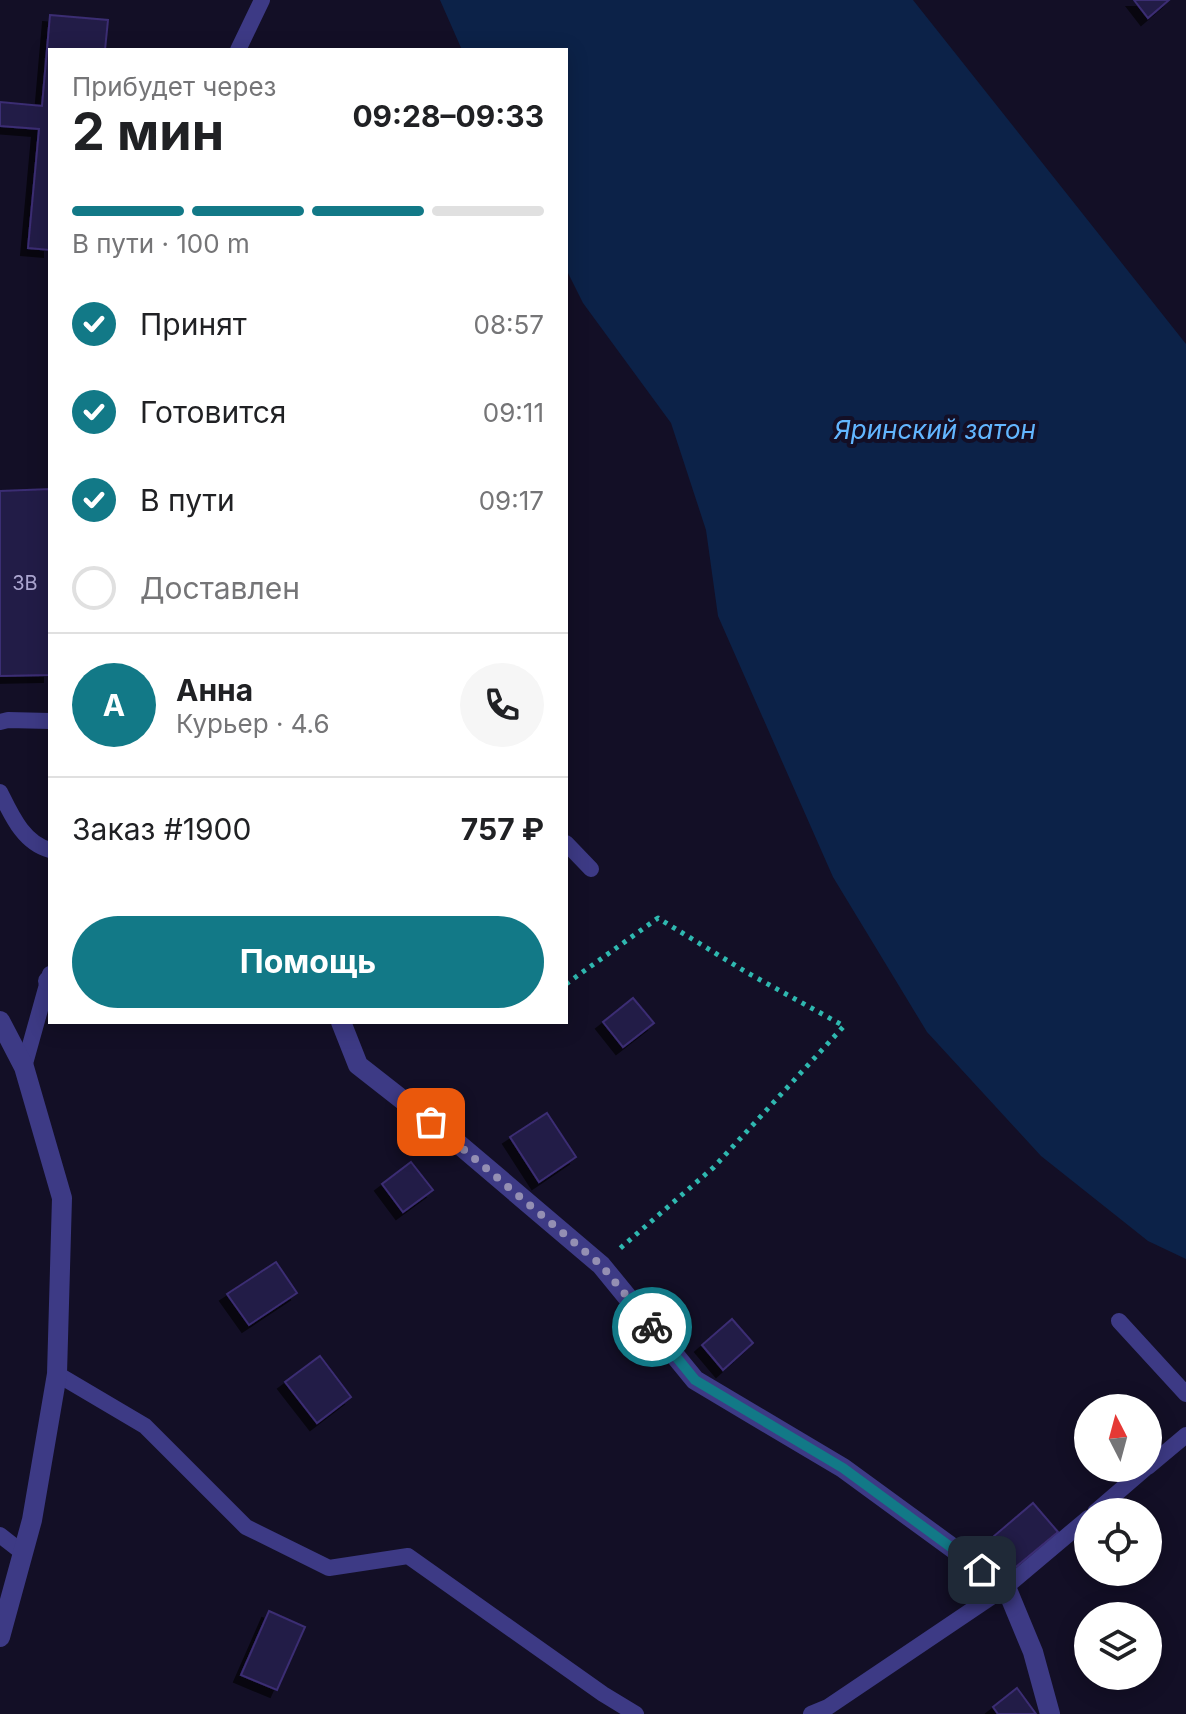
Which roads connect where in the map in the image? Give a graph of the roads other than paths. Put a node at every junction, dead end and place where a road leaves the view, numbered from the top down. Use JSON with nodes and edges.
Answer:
{"nodes":[{"id":1,"x":262,"y":0,"type":"edge"},
{"id":2,"x":239,"y":48,"type":"edge"},
{"id":3,"x":48,"y":721,"type":"edge"},
{"id":4,"x":0,"y":722,"type":"edge"},
{"id":5,"x":0,"y":792,"type":"edge"},
{"id":6,"x":568,"y":845,"type":"edge"},
{"id":7,"x":48,"y":850,"type":"edge"},
{"id":8,"x":591,"y":869,"type":"dead end"},
{"id":9,"x":48,"y":983,"type":"edge"},
{"id":10,"x":0,"y":1021,"type":"edge"},
{"id":11,"x":342,"y":1024,"type":"edge"},
{"id":12,"x":24,"y":1067,"type":"junction"},
{"id":13,"x":1119,"y":1321,"type":"dead end"},
{"id":14,"x":57,"y":1374,"type":"junction"},
{"id":15,"x":1186,"y":1394,"type":"edge"},
{"id":16,"x":1186,"y":1435,"type":"edge"},
{"id":17,"x":1162,"y":1455,"type":"edge"},
{"id":18,"x":1130,"y":1482,"type":"edge"},
{"id":19,"x":1111,"y":1498,"type":"edge"},
{"id":20,"x":1074,"y":1530,"type":"edge"},
{"id":21,"x":0,"y":1535,"type":"edge"},
{"id":22,"x":23,"y":1553,"type":"junction"},
{"id":23,"x":1006,"y":1587,"type":"junction"},
{"id":24,"x":0,"y":1637,"type":"edge"},
{"id":25,"x":636,"y":1714,"type":"edge"},
{"id":26,"x":811,"y":1714,"type":"edge"},
{"id":27,"x":1050,"y":1714,"type":"edge"}],
"edges":[{"from":1,"to":2,"type":"lane"},
{"from":3,"to":4,"type":"lane"},
{"from":5,"to":7,"type":"lane"},
{"from":6,"to":8,"type":"lane"},
{"from":9,"to":12,"type":"lane"},
{"from":10,"to":12,"type":"street"},
{"from":11,"to":23,"type":"street"},
{"from":12,"to":14,"type":"street"},
{"from":13,"to":15,"type":"lane"},
{"from":14,"to":22,"type":"street"},
{"from":14,"to":25,"type":"lane"},
{"from":16,"to":17,"type":"lane"},
{"from":18,"to":19,"type":"lane"},
{"from":20,"to":23,"type":"lane"},
{"from":21,"to":22,"type":"lane"},
{"from":22,"to":24,"type":"street"},
{"from":23,"to":26,"type":"lane"},
{"from":23,"to":27,"type":"street"}]}
